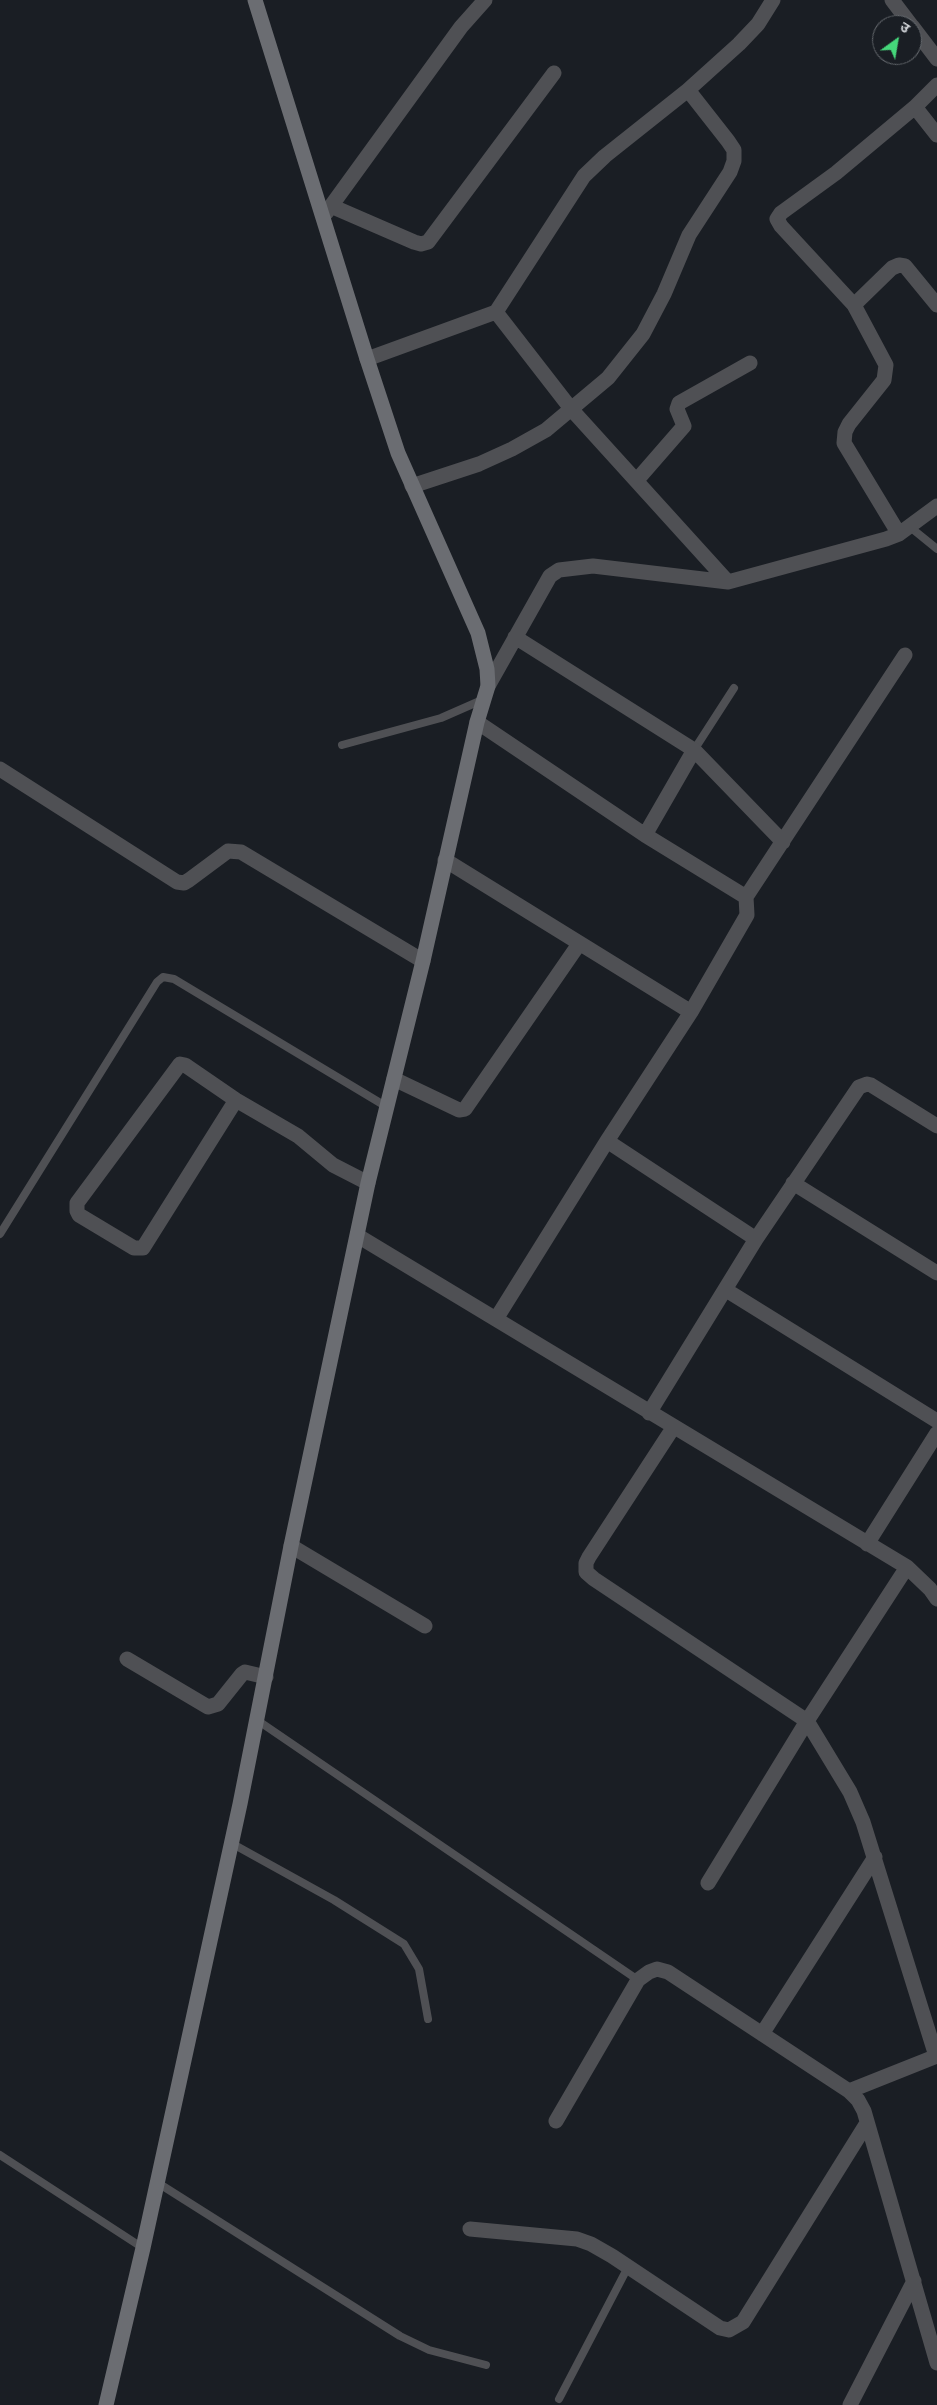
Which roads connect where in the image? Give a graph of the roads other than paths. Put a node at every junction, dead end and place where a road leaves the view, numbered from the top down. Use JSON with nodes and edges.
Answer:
{"nodes":[{"id":1,"x":256,"y":0,"type":"edge"},
{"id":2,"x":773,"y":0,"type":"edge"},
{"id":3,"x":892,"y":0,"type":"edge"},
{"id":4,"x":480,"y":2,"type":"edge"},
{"id":5,"x":904,"y":15,"type":"edge"},
{"id":6,"x":922,"y":39,"type":"edge"},
{"id":7,"x":937,"y":58,"type":"edge"},
{"id":8,"x":554,"y":73,"type":"dead end"},
{"id":9,"x":937,"y":85,"type":"edge"},
{"id":10,"x":688,"y":90,"type":"junction"},
{"id":11,"x":915,"y":107,"type":"junction"},
{"id":12,"x":937,"y":135,"type":"edge"},
{"id":13,"x":327,"y":211,"type":"junction"},
{"id":14,"x":854,"y":305,"type":"junction"},
{"id":15,"x":937,"y":305,"type":"edge"},
{"id":16,"x":496,"y":312,"type":"junction"},
{"id":17,"x":367,"y":359,"type":"junction"},
{"id":18,"x":750,"y":363,"type":"dead end"},
{"id":19,"x":572,"y":410,"type":"junction"},
{"id":20,"x":637,"y":480,"type":"junction"},
{"id":21,"x":412,"y":486,"type":"junction"},
{"id":22,"x":937,"y":506,"type":"edge"},
{"id":23,"x":905,"y":530,"type":"junction"},
{"id":24,"x":937,"y":549,"type":"edge"},
{"id":25,"x":728,"y":582,"type":"junction"},
{"id":26,"x":514,"y":637,"type":"junction"},
{"id":27,"x":905,"y":655,"type":"dead end"},
{"id":28,"x":734,"y":688,"type":"dead end"},
{"id":29,"x":486,"y":692,"type":"junction"},
{"id":30,"x":477,"y":722,"type":"junction"},
{"id":31,"x":342,"y":744,"type":"dead end"},
{"id":32,"x":694,"y":750,"type":"junction"},
{"id":33,"x":0,"y":769,"type":"edge"},
{"id":34,"x":646,"y":835,"type":"junction"},
{"id":35,"x":783,"y":842,"type":"junction"},
{"id":36,"x":445,"y":860,"type":"junction"},
{"id":37,"x":746,"y":897,"type":"junction"},
{"id":38,"x":579,"y":944,"type":"junction"},
{"id":39,"x":423,"y":961,"type":"junction"},
{"id":40,"x":691,"y":1012,"type":"junction"},
{"id":41,"x":394,"y":1078,"type":"junction"},
{"id":42,"x":236,"y":1100,"type":"junction"},
{"id":43,"x":387,"y":1107,"type":"junction"},
{"id":44,"x":937,"y":1126,"type":"edge"},
{"id":45,"x":607,"y":1141,"type":"junction"},
{"id":46,"x":368,"y":1183,"type":"junction"},
{"id":47,"x":794,"y":1183,"type":"junction"},
{"id":48,"x":0,"y":1234,"type":"edge"},
{"id":49,"x":358,"y":1236,"type":"junction"},
{"id":50,"x":756,"y":1238,"type":"junction"},
{"id":51,"x":937,"y":1273,"type":"edge"},
{"id":52,"x":726,"y":1290,"type":"junction"},
{"id":53,"x":496,"y":1319,"type":"junction"},
{"id":54,"x":649,"y":1413,"type":"junction"},
{"id":55,"x":937,"y":1421,"type":"edge"},
{"id":56,"x":673,"y":1428,"type":"junction"},
{"id":57,"x":937,"y":1433,"type":"edge"},
{"id":58,"x":867,"y":1544,"type":"junction"},
{"id":59,"x":291,"y":1546,"type":"junction"},
{"id":60,"x":907,"y":1567,"type":"junction"},
{"id":61,"x":937,"y":1599,"type":"edge"},
{"id":62,"x":425,"y":1626,"type":"dead end"},
{"id":63,"x":127,"y":1660,"type":"dead end"},
{"id":64,"x":266,"y":1677,"type":"junction"},
{"id":65,"x":257,"y":1720,"type":"junction"},
{"id":66,"x":807,"y":1720,"type":"junction"},
{"id":67,"x":231,"y":1843,"type":"junction"},
{"id":68,"x":875,"y":1857,"type":"junction"},
{"id":69,"x":708,"y":1883,"type":"dead end"},
{"id":70,"x":638,"y":1980,"type":"junction"},
{"id":71,"x":428,"y":2019,"type":"dead end"},
{"id":72,"x":762,"y":2034,"type":"junction"},
{"id":73,"x":936,"y":2056,"type":"edge"},
{"id":74,"x":849,"y":2091,"type":"junction"},
{"id":75,"x":556,"y":2122,"type":"dead end"},
{"id":76,"x":867,"y":2123,"type":"junction"},
{"id":77,"x":0,"y":2155,"type":"edge"},
{"id":78,"x":158,"y":2182,"type":"junction"},
{"id":79,"x":470,"y":2228,"type":"dead end"},
{"id":80,"x":143,"y":2248,"type":"junction"},
{"id":81,"x":628,"y":2267,"type":"junction"},
{"id":82,"x":914,"y":2281,"type":"junction"},
{"id":83,"x":937,"y":2363,"type":"edge"},
{"id":84,"x":486,"y":2365,"type":"dead end"},
{"id":85,"x":558,"y":2399,"type":"dead end"},
{"id":86,"x":106,"y":2405,"type":"edge"},
{"id":87,"x":850,"y":2405,"type":"edge"}],
"edges":[{"from":1,"to":13,"type":"street"},
{"from":2,"to":10,"type":"street"},
{"from":3,"to":5,"type":"street"},
{"from":4,"to":13,"type":"street"},
{"from":6,"to":7,"type":"street"},
{"from":8,"to":13,"type":"street"},
{"from":9,"to":11,"type":"street"},
{"from":10,"to":16,"type":"street"},
{"from":10,"to":19,"type":"street"},
{"from":11,"to":12,"type":"street"},
{"from":11,"to":14,"type":"street"},
{"from":13,"to":17,"type":"street"},
{"from":14,"to":15,"type":"street"},
{"from":14,"to":23,"type":"street"},
{"from":16,"to":17,"type":"street"},
{"from":16,"to":19,"type":"street"},
{"from":17,"to":21,"type":"street"},
{"from":18,"to":20,"type":"street"},
{"from":19,"to":20,"type":"street"},
{"from":19,"to":21,"type":"street"},
{"from":20,"to":25,"type":"street"},
{"from":21,"to":29,"type":"street"},
{"from":22,"to":23,"type":"street"},
{"from":23,"to":24,"type":"lane"},
{"from":23,"to":25,"type":"street"},
{"from":25,"to":26,"type":"street"},
{"from":26,"to":29,"type":"street"},
{"from":26,"to":32,"type":"street"},
{"from":27,"to":35,"type":"street"},
{"from":28,"to":32,"type":"lane"},
{"from":29,"to":30,"type":"street"},
{"from":29,"to":31,"type":"lane"},
{"from":30,"to":34,"type":"street"},
{"from":30,"to":36,"type":"street"},
{"from":32,"to":34,"type":"street"},
{"from":32,"to":35,"type":"street"},
{"from":33,"to":39,"type":"street"},
{"from":34,"to":37,"type":"street"},
{"from":35,"to":37,"type":"street"},
{"from":36,"to":38,"type":"street"},
{"from":36,"to":39,"type":"street"},
{"from":37,"to":40,"type":"street"},
{"from":38,"to":40,"type":"street"},
{"from":38,"to":41,"type":"street"},
{"from":39,"to":41,"type":"street"},
{"from":40,"to":45,"type":"street"},
{"from":41,"to":43,"type":"street"},
{"from":42,"to":42,"type":"street"},
{"from":42,"to":46,"type":"street"},
{"from":43,"to":46,"type":"street"},
{"from":43,"to":48,"type":"lane"},
{"from":44,"to":47,"type":"street"},
{"from":45,"to":50,"type":"street"},
{"from":45,"to":53,"type":"street"},
{"from":46,"to":49,"type":"street"},
{"from":47,"to":50,"type":"street"},
{"from":47,"to":51,"type":"street"},
{"from":49,"to":53,"type":"street"},
{"from":49,"to":59,"type":"street"},
{"from":50,"to":52,"type":"street"},
{"from":52,"to":54,"type":"street"},
{"from":52,"to":55,"type":"street"},
{"from":53,"to":54,"type":"street"},
{"from":54,"to":56,"type":"street"},
{"from":56,"to":58,"type":"street"},
{"from":56,"to":66,"type":"street"},
{"from":57,"to":58,"type":"street"},
{"from":58,"to":60,"type":"street"},
{"from":59,"to":62,"type":"street"},
{"from":59,"to":64,"type":"street"},
{"from":60,"to":61,"type":"street"},
{"from":60,"to":66,"type":"street"},
{"from":63,"to":64,"type":"street"},
{"from":64,"to":65,"type":"street"},
{"from":65,"to":67,"type":"street"},
{"from":65,"to":70,"type":"lane"},
{"from":66,"to":68,"type":"street"},
{"from":66,"to":69,"type":"street"},
{"from":67,"to":71,"type":"lane"},
{"from":67,"to":78,"type":"street"},
{"from":68,"to":72,"type":"street"},
{"from":68,"to":73,"type":"street"},
{"from":70,"to":72,"type":"street"},
{"from":70,"to":75,"type":"street"},
{"from":72,"to":74,"type":"street"},
{"from":73,"to":74,"type":"street"},
{"from":74,"to":76,"type":"street"},
{"from":76,"to":81,"type":"street"},
{"from":76,"to":82,"type":"street"},
{"from":77,"to":80,"type":"lane"},
{"from":78,"to":80,"type":"street"},
{"from":78,"to":84,"type":"lane"},
{"from":79,"to":81,"type":"street"},
{"from":80,"to":86,"type":"street"},
{"from":81,"to":85,"type":"lane"},
{"from":82,"to":83,"type":"street"},
{"from":82,"to":87,"type":"street"}]}
